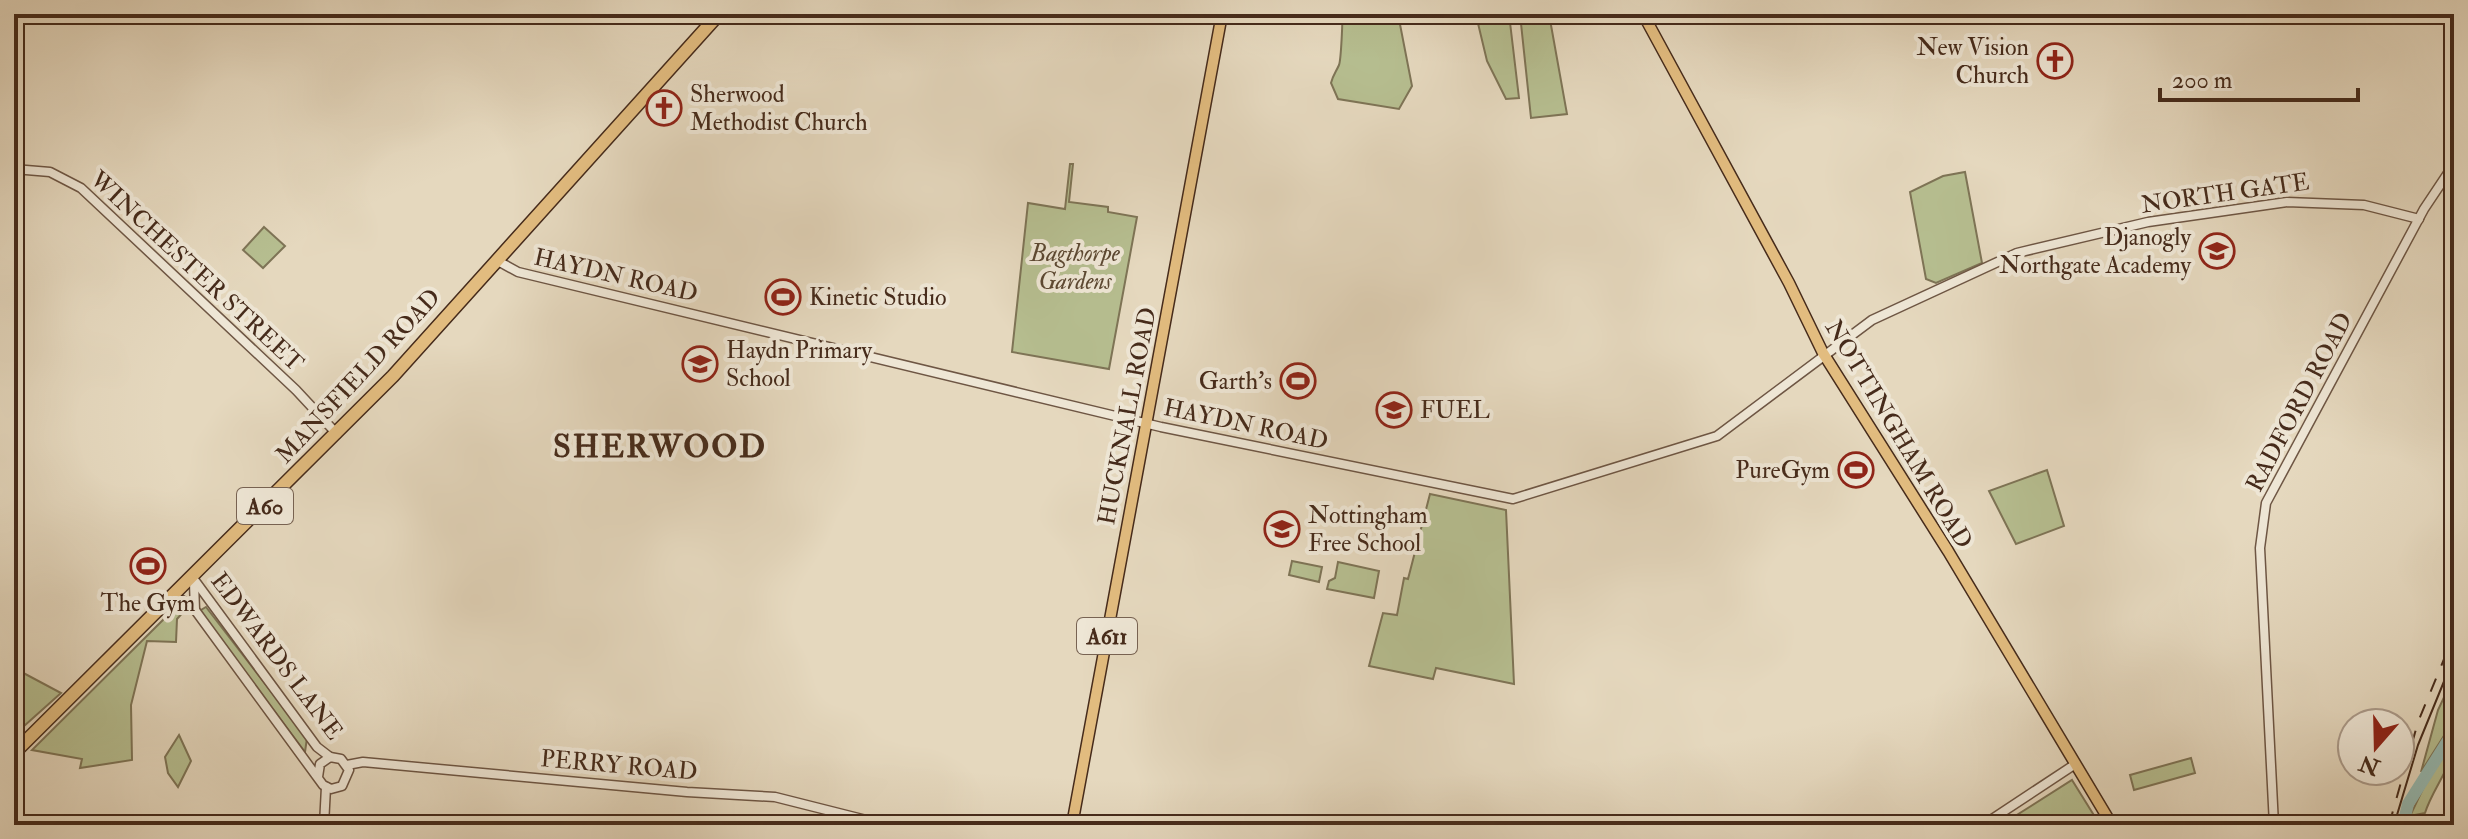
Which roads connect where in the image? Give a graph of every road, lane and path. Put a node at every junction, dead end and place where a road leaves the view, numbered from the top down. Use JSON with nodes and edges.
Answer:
{"nodes":[{"id":1,"x":719,"y":14,"type":"edge"},
{"id":2,"x":1222,"y":14,"type":"edge"},
{"id":3,"x":1643,"y":14,"type":"edge"},
{"id":4,"x":2454,"y":164,"type":"edge"},
{"id":5,"x":14,"y":169,"type":"edge"},
{"id":6,"x":2419,"y":219,"type":"junction"},
{"id":7,"x":496,"y":260,"type":"junction"},
{"id":8,"x":1823,"y":353,"type":"junction"},
{"id":9,"x":1146,"y":423,"type":"junction"},
{"id":10,"x":337,"y":434,"type":"junction"},
{"id":11,"x":193,"y":578,"type":"junction"},
{"id":12,"x":170,"y":600,"type":"junction"},
{"id":13,"x":209,"y":601,"type":"junction"},
{"id":14,"x":195,"y":610,"type":"junction"},
{"id":15,"x":14,"y":753,"type":"edge"},
{"id":16,"x":330,"y":757,"type":"junction"},
{"id":17,"x":347,"y":765,"type":"junction"},
{"id":18,"x":2074,"y":765,"type":"junction"},
{"id":19,"x":318,"y":777,"type":"junction"},
{"id":20,"x":326,"y":787,"type":"junction"},
{"id":21,"x":324,"y":825,"type":"edge"},
{"id":22,"x":886,"y":825,"type":"edge"},
{"id":23,"x":1072,"y":825,"type":"edge"},
{"id":24,"x":1983,"y":825,"type":"edge"},
{"id":25,"x":2112,"y":825,"type":"edge"},
{"id":26,"x":2274,"y":825,"type":"edge"}],
"edges":[{"from":1,"to":7,"type":"highway","name":"MANSFIELD ROAD","number":"A60"},
{"from":2,"to":9,"type":"main road","name":"HUCKNALL ROAD","number":"A611"},
{"from":3,"to":8,"type":"main road","name":"NOTTINGHAM ROAD"},
{"from":4,"to":6,"type":"street","name":"RADFORD ROAD"},
{"from":5,"to":10,"type":"street","name":"WINCHESTER STREET"},
{"from":6,"to":8,"type":"street","name":"NORTH GATE"},
{"from":6,"to":26,"type":"street","name":"RADFORD ROAD"},
{"from":7,"to":9,"type":"street","name":"HAYDN ROAD"},
{"from":7,"to":10,"type":"highway","name":"MANSFIELD ROAD","number":"A60"},
{"from":8,"to":9,"type":"street","name":"HAYDN ROAD"},
{"from":8,"to":18,"type":"main road","name":"NOTTINGHAM ROAD"},
{"from":9,"to":23,"type":"main road","name":"HUCKNALL ROAD","number":"A611"},
{"from":10,"to":11,"type":"highway","name":"MANSFIELD ROAD","number":"A60"},
{"from":11,"to":12,"type":"highway","name":"MANSFIELD ROAD","number":"A60"},
{"from":11,"to":13,"type":"street","name":"EDWARDS LANE"},
{"from":11,"to":14,"type":"street"},
{"from":12,"to":14,"type":"street"},
{"from":12,"to":15,"type":"highway","name":"MANSFIELD ROAD","number":"A60"},
{"from":13,"to":14,"type":"street"},
{"from":13,"to":16,"type":"street","name":"EDWARDS LANE"},
{"from":14,"to":19,"type":"street"},
{"from":16,"to":17,"type":"street"},
{"from":16,"to":19,"type":"street"},
{"from":17,"to":20,"type":"street"},
{"from":17,"to":22,"type":"street","name":"PERRY ROAD"},
{"from":18,"to":24,"type":"street"},
{"from":18,"to":25,"type":"main road","name":"NOTTINGHAM ROAD"},
{"from":19,"to":20,"type":"street"},
{"from":20,"to":21,"type":"street"}]}
